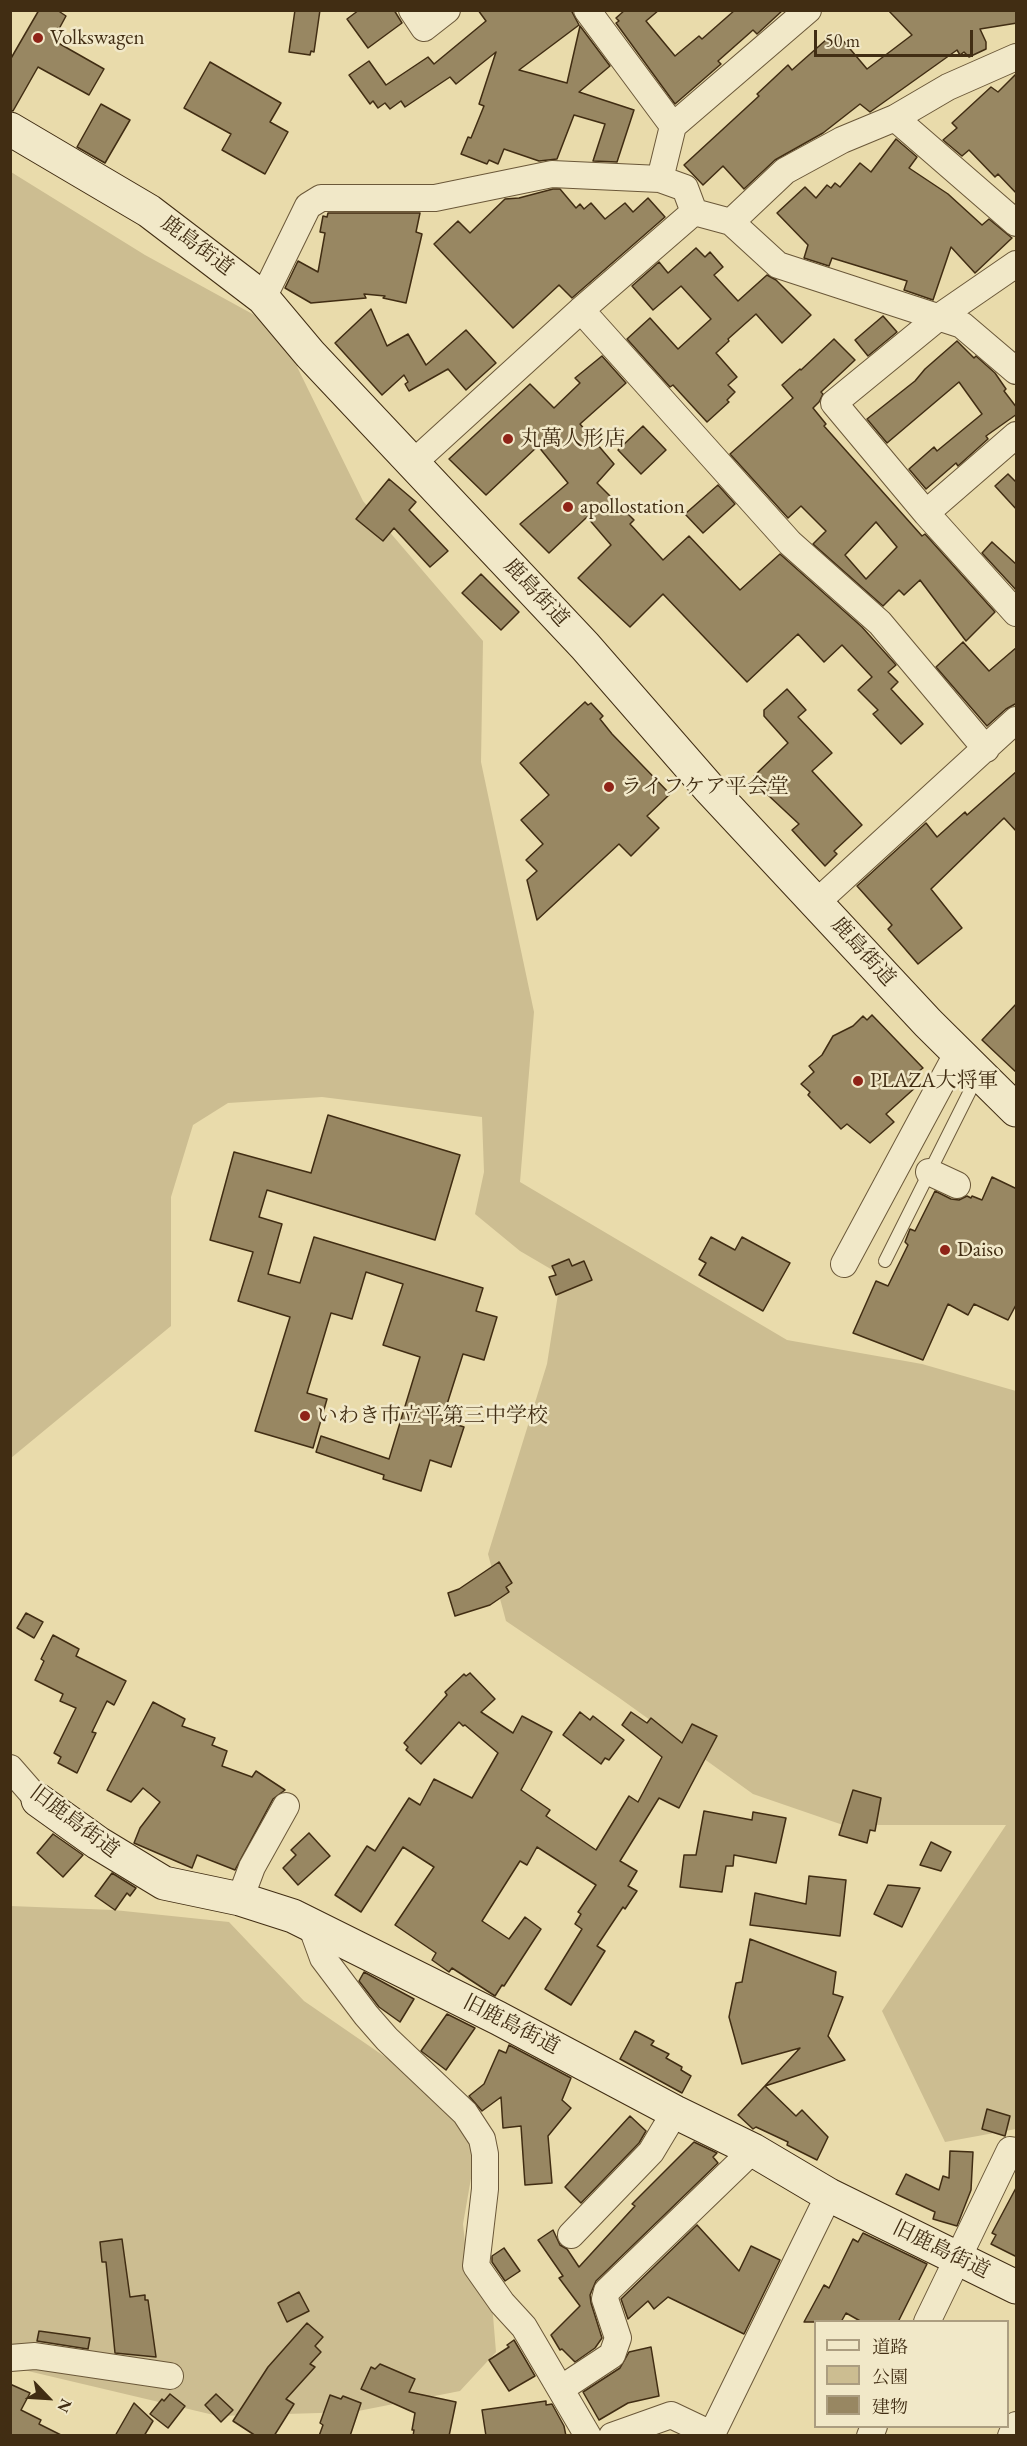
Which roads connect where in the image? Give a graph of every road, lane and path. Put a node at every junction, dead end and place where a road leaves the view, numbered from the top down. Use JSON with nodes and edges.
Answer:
{"nodes":[{"id":1,"x":412,"y":10,"type":"edge"},
{"id":2,"x":447,"y":10,"type":"edge"},
{"id":3,"x":587,"y":10,"type":"edge"},
{"id":4,"x":808,"y":10,"type":"edge"},
{"id":5,"x":1017,"y":57,"type":"edge"},
{"id":6,"x":896,"y":117,"type":"junction"},
{"id":7,"x":673,"y":126,"type":"junction"},
{"id":8,"x":10,"y":129,"type":"edge"},
{"id":9,"x":660,"y":178,"type":"junction"},
{"id":10,"x":694,"y":212,"type":"junction"},
{"id":11,"x":730,"y":222,"type":"junction"},
{"id":12,"x":1017,"y":223,"type":"edge"},
{"id":13,"x":1017,"y":264,"type":"edge"},
{"id":14,"x":263,"y":298,"type":"junction"},
{"id":15,"x":581,"y":310,"type":"junction"},
{"id":16,"x":939,"y":317,"type":"junction"},
{"id":17,"x":1017,"y":371,"type":"edge"},
{"id":18,"x":1017,"y":435,"type":"edge"},
{"id":19,"x":413,"y":464,"type":"junction"},
{"id":20,"x":926,"y":513,"type":"junction"},
{"id":21,"x":1017,"y":613,"type":"edge"},
{"id":22,"x":1015,"y":725,"type":"edge"},
{"id":23,"x":987,"y":749,"type":"junction"},
{"id":24,"x":817,"y":902,"type":"junction"},
{"id":25,"x":968,"y":1063,"type":"junction"},
{"id":26,"x":1017,"y":1110,"type":"edge"},
{"id":27,"x":930,"y":1172,"type":"junction"},
{"id":28,"x":962,"y":1190,"type":"dead end"},
{"id":29,"x":885,"y":1261,"type":"dead end"},
{"id":30,"x":844,"y":1264,"type":"dead end"},
{"id":31,"x":10,"y":1768,"type":"edge"},
{"id":32,"x":38,"y":1800,"type":"joint"},
{"id":33,"x":286,"y":1806,"type":"dead end"},
{"id":34,"x":240,"y":1899,"type":"junction"},
{"id":35,"x":310,"y":1925,"type":"junction"},
{"id":36,"x":675,"y":2112,"type":"junction"},
{"id":37,"x":753,"y":2150,"type":"junction"},
{"id":38,"x":1017,"y":2151,"type":"edge"},
{"id":39,"x":828,"y":2195,"type":"junction"},
{"id":40,"x":571,"y":2235,"type":"dead end"},
{"id":41,"x":959,"y":2258,"type":"junction"},
{"id":42,"x":1017,"y":2287,"type":"edge"},
{"id":43,"x":928,"y":2320,"type":"edge"},
{"id":44,"x":10,"y":2358,"type":"edge"},
{"id":45,"x":170,"y":2376,"type":"dead end"},
{"id":46,"x":562,"y":2388,"type":"junction"},
{"id":47,"x":1017,"y":2425,"type":"edge"},
{"id":48,"x":711,"y":2435,"type":"edge"},
{"id":49,"x":588,"y":2436,"type":"edge"},
{"id":50,"x":612,"y":2436,"type":"edge"},
{"id":51,"x":1011,"y":2436,"type":"edge"}],
"edges":[{"from":1,"to":2,"type":"street"},
{"from":3,"to":7,"type":"street"},
{"from":4,"to":7,"type":"street"},
{"from":5,"to":6,"type":"street"},
{"from":6,"to":11,"type":"street"},
{"from":6,"to":12,"type":"street"},
{"from":7,"to":9,"type":"street"},
{"from":8,"to":14,"type":"street","name":"鹿島街道"},
{"from":9,"to":10,"type":"street"},
{"from":9,"to":14,"type":"street"},
{"from":10,"to":11,"type":"street"},
{"from":10,"to":15,"type":"street"},
{"from":11,"to":16,"type":"street"},
{"from":13,"to":16,"type":"street"},
{"from":14,"to":19,"type":"street","name":"鹿島街道"},
{"from":15,"to":19,"type":"street"},
{"from":15,"to":23,"type":"street"},
{"from":16,"to":17,"type":"street"},
{"from":16,"to":20,"type":"street"},
{"from":18,"to":20,"type":"street"},
{"from":19,"to":24,"type":"street","name":"鹿島街道"},
{"from":20,"to":21,"type":"street"},
{"from":22,"to":23,"type":"street"},
{"from":23,"to":24,"type":"street"},
{"from":24,"to":25,"type":"street","name":"鹿島街道"},
{"from":25,"to":26,"type":"street","name":"鹿島街道"},
{"from":25,"to":27,"type":"lane"},
{"from":25,"to":30,"type":"street"},
{"from":27,"to":28,"type":"street"},
{"from":27,"to":29,"type":"lane"},
{"from":31,"to":32,"type":"street","name":"旧鹿島街道"},
{"from":32,"to":34,"type":"street","name":"旧鹿島街道"},
{"from":33,"to":34,"type":"street"},
{"from":34,"to":35,"type":"street","name":"旧鹿島街道"},
{"from":35,"to":36,"type":"street","name":"旧鹿島街道"},
{"from":35,"to":46,"type":"street"},
{"from":36,"to":37,"type":"street","name":"旧鹿島街道"},
{"from":36,"to":40,"type":"street"},
{"from":37,"to":39,"type":"street","name":"旧鹿島街道"},
{"from":37,"to":46,"type":"street"},
{"from":38,"to":41,"type":"street"},
{"from":39,"to":41,"type":"street","name":"旧鹿島街道"},
{"from":39,"to":48,"type":"street"},
{"from":41,"to":42,"type":"street","name":"旧鹿島街道"},
{"from":41,"to":43,"type":"street"},
{"from":44,"to":45,"type":"street"},
{"from":46,"to":49,"type":"street"},
{"from":47,"to":51,"type":"street"},
{"from":48,"to":50,"type":"street"}]}
